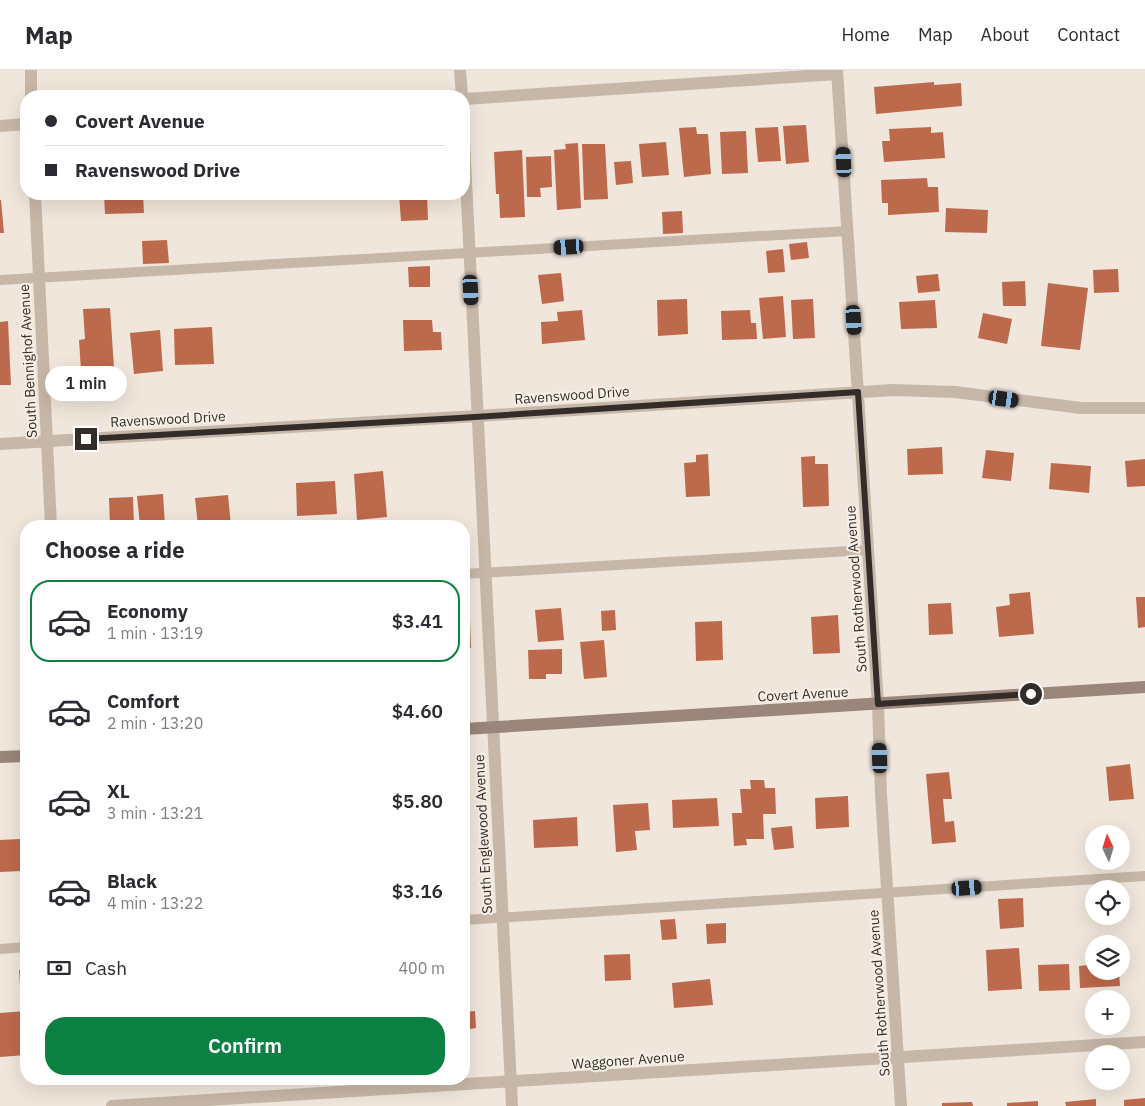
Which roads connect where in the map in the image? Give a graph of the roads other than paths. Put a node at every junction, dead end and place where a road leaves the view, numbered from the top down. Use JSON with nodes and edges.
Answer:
{"nodes":[{"id":1,"x":31,"y":70,"type":"edge"},
{"id":2,"x":460,"y":70,"type":"edge"},
{"id":3,"x":837,"y":72,"type":"edge"},
{"id":4,"x":31,"y":90,"type":"edge"},
{"id":5,"x":462,"y":90,"type":"edge"},
{"id":6,"x":470,"y":98,"type":"edge"},
{"id":7,"x":20,"y":124,"type":"edge"},
{"id":8,"x":0,"y":126,"type":"edge"},
{"id":9,"x":35,"y":200,"type":"edge"},
{"id":10,"x":467,"y":200,"type":"edge"},
{"id":11,"x":848,"y":231,"type":"junction"},
{"id":12,"x":469,"y":253,"type":"junction"},
{"id":13,"x":39,"y":278,"type":"junction"},
{"id":14,"x":0,"y":280,"type":"edge"},
{"id":15,"x":858,"y":392,"type":"junction"},
{"id":16,"x":1145,"y":408,"type":"edge"},
{"id":17,"x":478,"y":416,"type":"junction"},
{"id":18,"x":47,"y":441,"type":"junction"},
{"id":19,"x":0,"y":444,"type":"edge"},
{"id":20,"x":51,"y":520,"type":"edge"},
{"id":21,"x":868,"y":550,"type":"junction"},
{"id":22,"x":486,"y":572,"type":"junction"},
{"id":23,"x":470,"y":573,"type":"edge"},
{"id":24,"x":1145,"y":687,"type":"edge"},
{"id":25,"x":878,"y":704,"type":"junction"},
{"id":26,"x":493,"y":728,"type":"junction"},
{"id":27,"x":470,"y":729,"type":"edge"},
{"id":28,"x":20,"y":756,"type":"edge"},
{"id":29,"x":0,"y":757,"type":"edge"},
{"id":30,"x":1145,"y":876,"type":"edge"},
{"id":31,"x":887,"y":893,"type":"junction"},
{"id":32,"x":503,"y":917,"type":"junction"},
{"id":33,"x":470,"y":920,"type":"edge"},
{"id":34,"x":20,"y":947,"type":"edge"},
{"id":35,"x":0,"y":949,"type":"edge"},
{"id":36,"x":1145,"y":1042,"type":"edge"},
{"id":37,"x":899,"y":1058,"type":"junction"},
{"id":38,"x":510,"y":1082,"type":"junction"},
{"id":39,"x":470,"y":1084,"type":"edge"},
{"id":40,"x":460,"y":1085,"type":"edge"},
{"id":41,"x":112,"y":1106,"type":"edge"},
{"id":42,"x":512,"y":1106,"type":"edge"},
{"id":43,"x":901,"y":1106,"type":"edge"}],
"edges":[{"from":1,"to":4,"type":"street"},
{"from":2,"to":5,"type":"street"},
{"from":3,"to":6,"type":"street"},
{"from":3,"to":11,"type":"street","name":"South Rotherwood Avenue"},
{"from":7,"to":8,"type":"street"},
{"from":9,"to":13,"type":"street","name":"South Bennighof Avenue"},
{"from":10,"to":12,"type":"street","name":"South Englewood Avenue"},
{"from":11,"to":12,"type":"lane"},
{"from":11,"to":15,"type":"street","name":"South Rotherwood Avenue"},
{"from":12,"to":13,"type":"lane"},
{"from":12,"to":17,"type":"street","name":"South Englewood Avenue"},
{"from":13,"to":14,"type":"lane"},
{"from":13,"to":18,"type":"street","name":"South Bennighof Avenue"},
{"from":15,"to":16,"type":"street","name":"Ravenswood Drive"},
{"from":15,"to":17,"type":"street","name":"Ravenswood Drive"},
{"from":15,"to":21,"type":"street","name":"South Rotherwood Avenue"},
{"from":17,"to":18,"type":"street","name":"Ravenswood Drive"},
{"from":17,"to":22,"type":"street","name":"South Englewood Avenue"},
{"from":18,"to":19,"type":"street","name":"Ravenswood Drive"},
{"from":18,"to":20,"type":"street","name":"South Bennighof Avenue"},
{"from":21,"to":22,"type":"lane"},
{"from":21,"to":25,"type":"street","name":"South Rotherwood Avenue"},
{"from":22,"to":23,"type":"lane"},
{"from":22,"to":26,"type":"street","name":"South Englewood Avenue"},
{"from":24,"to":25,"type":"main road","name":"Covert Avenue"},
{"from":25,"to":26,"type":"main road","name":"Covert Avenue"},
{"from":25,"to":31,"type":"street","name":"South Rotherwood Avenue"},
{"from":26,"to":27,"type":"main road","name":"Covert Avenue"},
{"from":26,"to":32,"type":"street","name":"South Englewood Avenue"},
{"from":28,"to":29,"type":"main road"},
{"from":30,"to":31,"type":"lane"},
{"from":31,"to":32,"type":"lane"},
{"from":31,"to":37,"type":"street","name":"South Rotherwood Avenue"},
{"from":32,"to":33,"type":"lane"},
{"from":32,"to":38,"type":"street","name":"South Englewood Avenue"},
{"from":34,"to":35,"type":"lane"},
{"from":36,"to":37,"type":"street","name":"Waggoner Avenue"},
{"from":37,"to":38,"type":"street","name":"Waggoner Avenue"},
{"from":37,"to":43,"type":"street","name":"South Rotherwood Avenue"},
{"from":38,"to":39,"type":"street","name":"Waggoner Avenue"},
{"from":38,"to":42,"type":"street","name":"South Englewood Avenue"},
{"from":40,"to":41,"type":"street","name":"Waggoner Avenue"}]}
